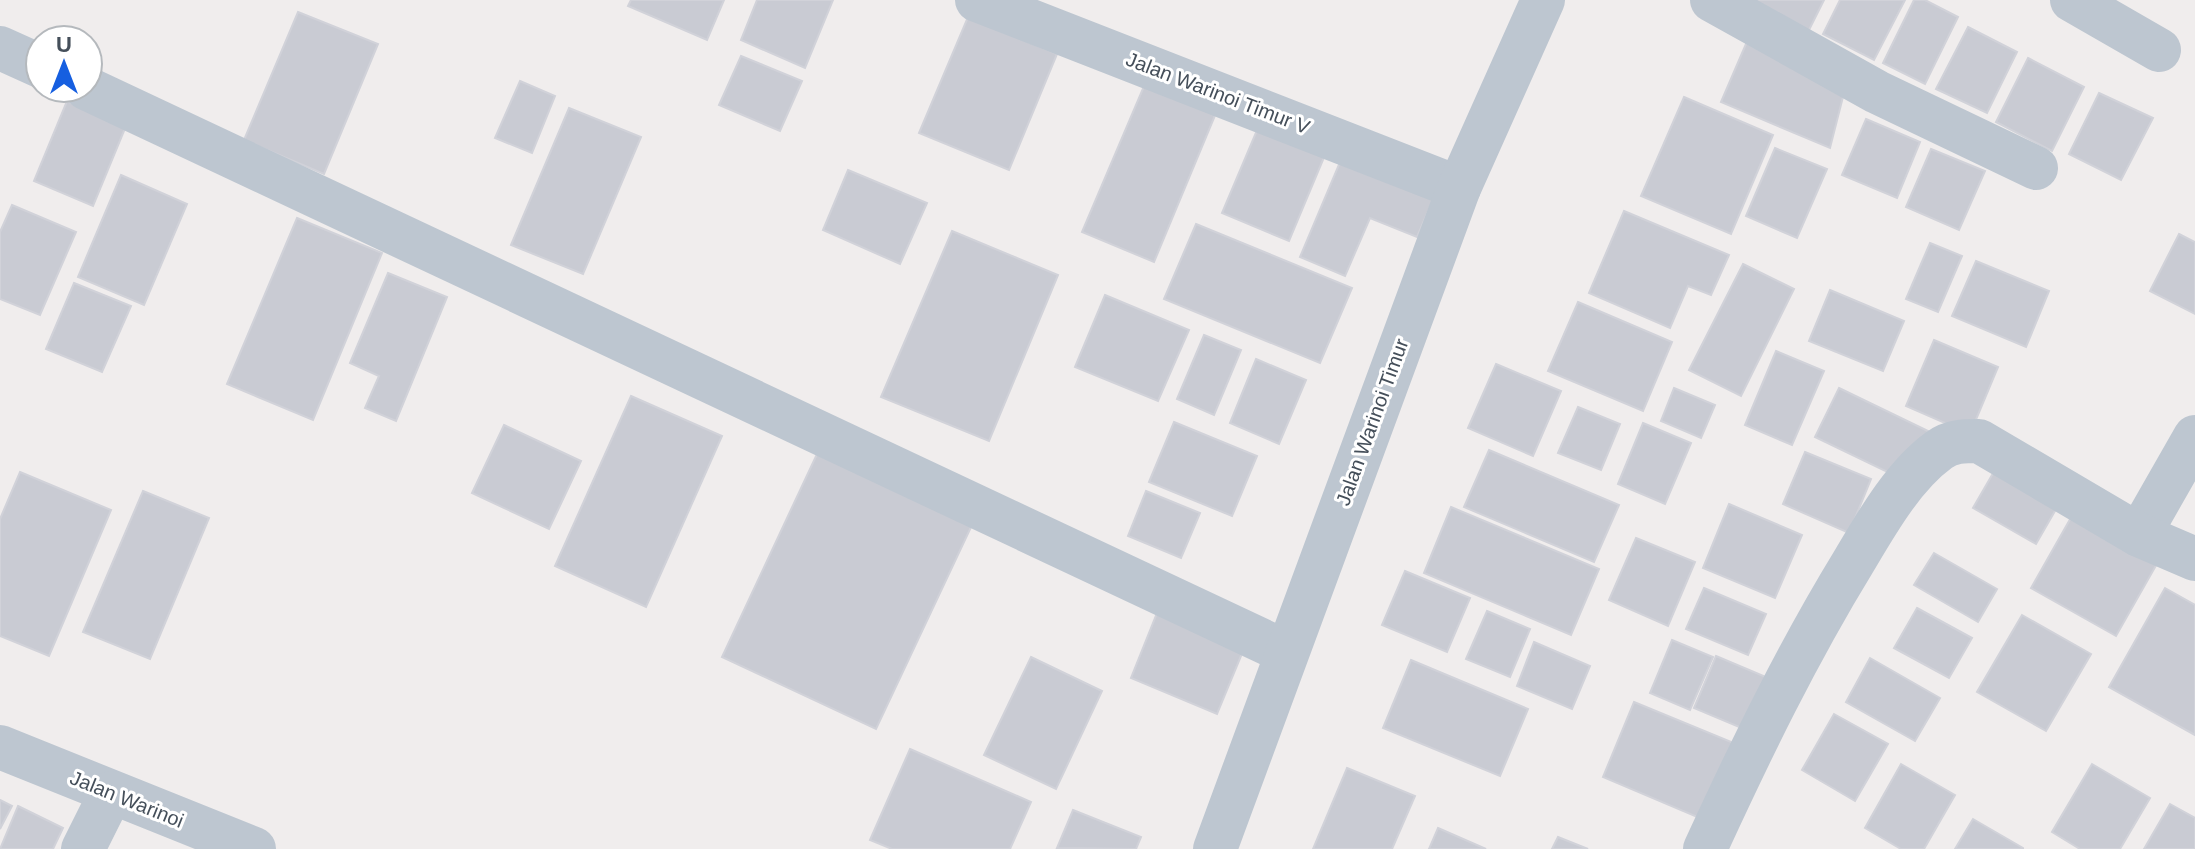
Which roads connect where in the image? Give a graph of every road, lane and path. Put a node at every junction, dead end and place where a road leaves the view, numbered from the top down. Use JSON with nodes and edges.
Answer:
{"nodes":[{"id":1,"x":977,"y":0,"type":"edge"},
{"id":2,"x":1543,"y":0,"type":"edge"},
{"id":3,"x":1712,"y":0,"type":"edge"},
{"id":4,"x":2072,"y":0,"type":"edge"},
{"id":5,"x":0,"y":48,"type":"edge"},
{"id":6,"x":2159,"y":50,"type":"dead end"},
{"id":7,"x":24,"y":59,"type":"edge"},
{"id":8,"x":104,"y":96,"type":"edge"},
{"id":9,"x":2036,"y":168,"type":"dead end"},
{"id":10,"x":1459,"y":188,"type":"junction"},
{"id":11,"x":2195,"y":437,"type":"edge"},
{"id":12,"x":2139,"y":535,"type":"junction"},
{"id":13,"x":2195,"y":559,"type":"edge"},
{"id":14,"x":1286,"y":652,"type":"junction"},
{"id":15,"x":0,"y":747,"type":"edge"},
{"id":16,"x":111,"y":793,"type":"junction"},
{"id":17,"x":83,"y":849,"type":"edge"},
{"id":18,"x":254,"y":849,"type":"edge"},
{"id":19,"x":1215,"y":849,"type":"edge"},
{"id":20,"x":1705,"y":849,"type":"edge"}],
"edges":[{"from":1,"to":10,"type":"street","name":"Jalan Warinoi Timur V"},
{"from":2,"to":10,"type":"street","name":"Jalan Warinoi Timur"},
{"from":3,"to":9,"type":"street"},
{"from":4,"to":6,"type":"street"},
{"from":5,"to":7,"type":"street"},
{"from":8,"to":14,"type":"street"},
{"from":10,"to":14,"type":"street","name":"Jalan Warinoi Timur"},
{"from":11,"to":12,"type":"street"},
{"from":12,"to":13,"type":"street"},
{"from":12,"to":20,"type":"street"},
{"from":14,"to":19,"type":"street","name":"Jalan Warinoi Timur"},
{"from":15,"to":16,"type":"street","name":"Jalan Warinoi"},
{"from":16,"to":17,"type":"street"},
{"from":16,"to":18,"type":"street","name":"Jalan Warinoi"}]}
